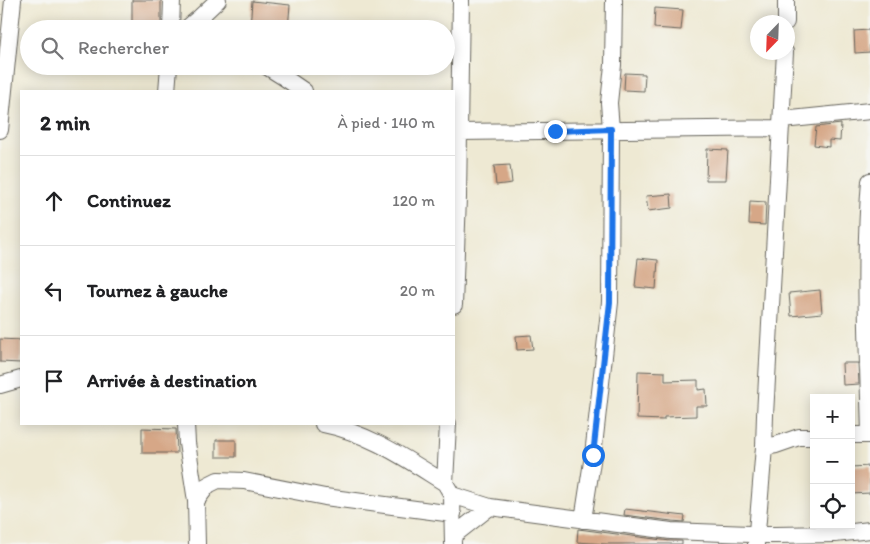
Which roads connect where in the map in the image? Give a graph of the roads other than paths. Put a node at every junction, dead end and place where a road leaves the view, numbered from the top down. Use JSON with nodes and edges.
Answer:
{"nodes":[{"id":1,"x":13,"y":0,"type":"edge"},
{"id":2,"x":172,"y":0,"type":"edge"},
{"id":3,"x":218,"y":0,"type":"edge"},
{"id":4,"x":461,"y":0,"type":"edge"},
{"id":5,"x":614,"y":0,"type":"edge"},
{"id":6,"x":786,"y":0,"type":"edge"},
{"id":7,"x":786,"y":15,"type":"edge"},
{"id":8,"x":171,"y":20,"type":"edge"},
{"id":9,"x":196,"y":20,"type":"edge"},
{"id":10,"x":785,"y":60,"type":"edge"},
{"id":11,"x":168,"y":75,"type":"edge"},
{"id":12,"x":280,"y":75,"type":"edge"},
{"id":13,"x":167,"y":90,"type":"edge"},
{"id":14,"x":303,"y":90,"type":"edge"},
{"id":15,"x":870,"y":111,"type":"edge"},
{"id":16,"x":781,"y":124,"type":"junction"},
{"id":17,"x":611,"y":129,"type":"junction"},
{"id":18,"x":0,"y":130,"type":"edge"},
{"id":19,"x":458,"y":138,"type":"edge"},
{"id":20,"x":870,"y":181,"type":"edge"},
{"id":21,"x":455,"y":263,"type":"edge"},
{"id":22,"x":20,"y":379,"type":"edge"},
{"id":23,"x":0,"y":385,"type":"edge"},
{"id":24,"x":186,"y":425,"type":"edge"},
{"id":25,"x":329,"y":425,"type":"edge"},
{"id":26,"x":448,"y":425,"type":"edge"},
{"id":27,"x":855,"y":435,"type":"edge"},
{"id":28,"x":870,"y":435,"type":"edge"},
{"id":29,"x":810,"y":437,"type":"edge"},
{"id":30,"x":764,"y":446,"type":"junction"},
{"id":31,"x":448,"y":489,"type":"junction"},
{"id":32,"x":196,"y":501,"type":"junction"},
{"id":33,"x":490,"y":506,"type":"junction"},
{"id":34,"x":452,"y":514,"type":"junction"},
{"id":35,"x":583,"y":520,"type":"junction"},
{"id":36,"x":870,"y":530,"type":"edge"},
{"id":37,"x":453,"y":540,"type":"edge"},
{"id":38,"x":757,"y":540,"type":"edge"},
{"id":39,"x":197,"y":544,"type":"edge"}],
"edges":[{"from":1,"to":18,"type":"street"},
{"from":2,"to":8,"type":"street"},
{"from":3,"to":9,"type":"street"},
{"from":4,"to":19,"type":"street"},
{"from":5,"to":17,"type":"street"},
{"from":6,"to":7,"type":"street"},
{"from":10,"to":16,"type":"street"},
{"from":11,"to":13,"type":"street"},
{"from":12,"to":14,"type":"street"},
{"from":15,"to":16,"type":"street"},
{"from":16,"to":17,"type":"street"},
{"from":16,"to":30,"type":"street"},
{"from":17,"to":19,"type":"street"},
{"from":17,"to":35,"type":"street"},
{"from":19,"to":21,"type":"street"},
{"from":20,"to":28,"type":"street"},
{"from":22,"to":23,"type":"street"},
{"from":24,"to":32,"type":"street"},
{"from":25,"to":31,"type":"street"},
{"from":26,"to":31,"type":"street"},
{"from":27,"to":28,"type":"street"},
{"from":29,"to":30,"type":"street"},
{"from":30,"to":38,"type":"street"},
{"from":31,"to":33,"type":"street"},
{"from":31,"to":34,"type":"street"},
{"from":32,"to":34,"type":"street"},
{"from":32,"to":39,"type":"street"},
{"from":33,"to":35,"type":"street"},
{"from":33,"to":37,"type":"street"},
{"from":34,"to":37,"type":"street"},
{"from":35,"to":38,"type":"street"},
{"from":36,"to":38,"type":"street"}]}
